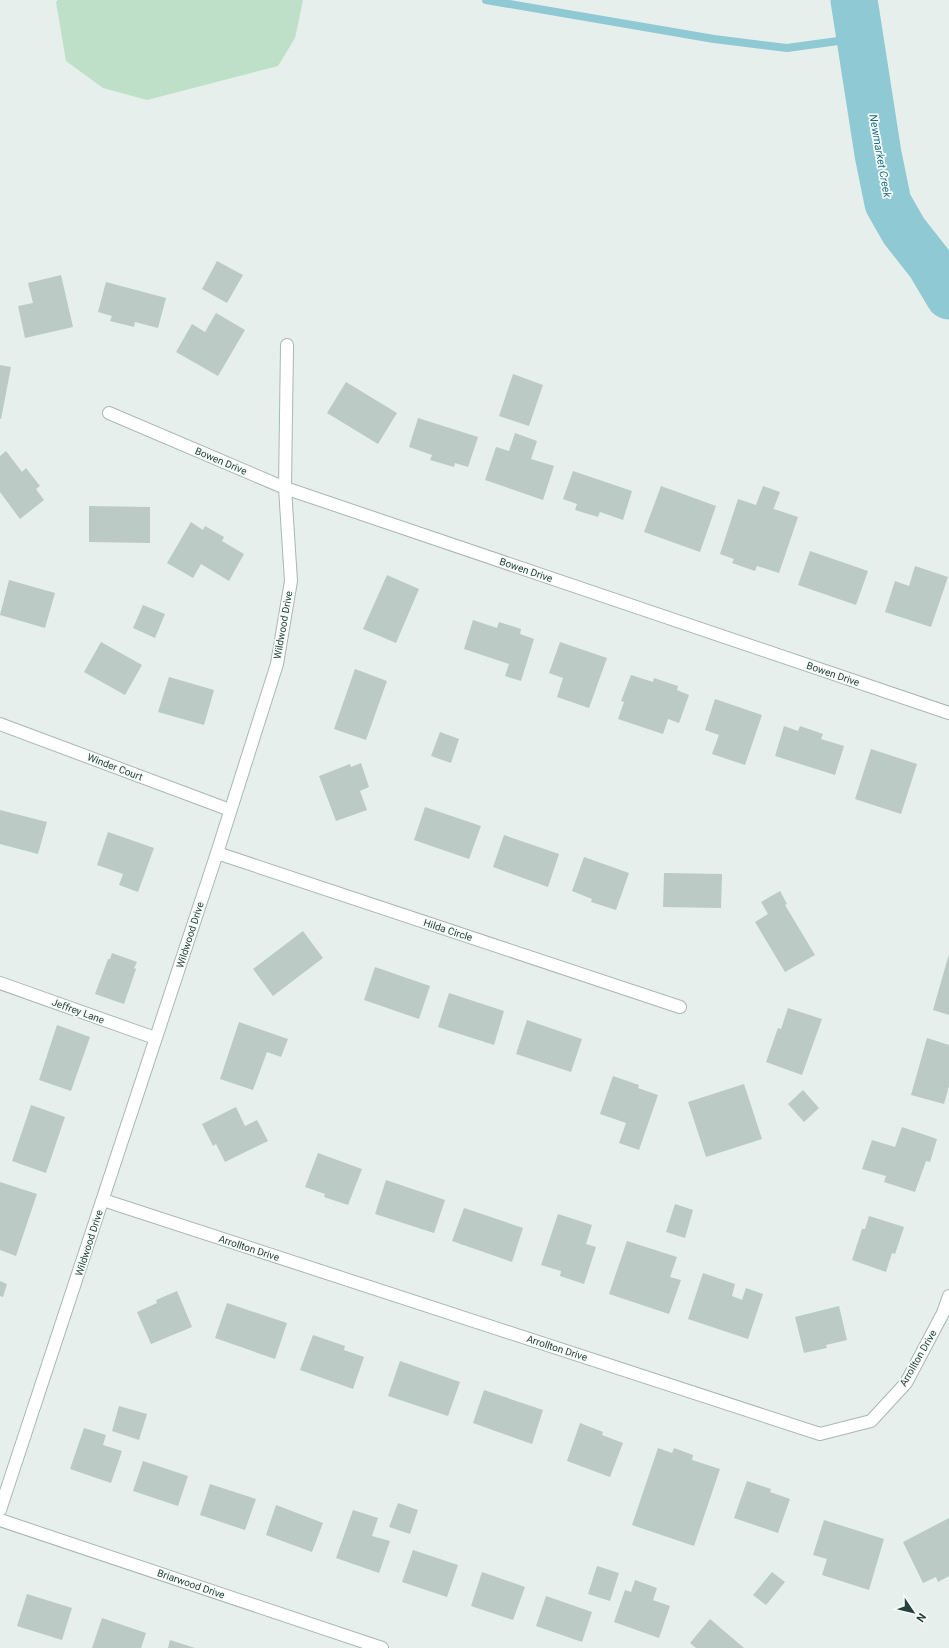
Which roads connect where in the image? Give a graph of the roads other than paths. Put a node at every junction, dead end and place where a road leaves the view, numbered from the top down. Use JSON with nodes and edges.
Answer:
{"nodes":[{"id":1,"x":287,"y":345,"type":"dead end"},
{"id":2,"x":109,"y":413,"type":"dead end"},
{"id":3,"x":285,"y":488,"type":"junction"},
{"id":4,"x":949,"y":713,"type":"edge"},
{"id":5,"x":0,"y":724,"type":"edge"},
{"id":6,"x":230,"y":810,"type":"junction"},
{"id":7,"x":217,"y":853,"type":"junction"},
{"id":8,"x":0,"y":983,"type":"edge"},
{"id":9,"x":680,"y":1007,"type":"dead end"},
{"id":10,"x":155,"y":1038,"type":"junction"},
{"id":11,"x":103,"y":1200,"type":"junction"},
{"id":12,"x":949,"y":1296,"type":"edge"},
{"id":13,"x":0,"y":1510,"type":"edge"},
{"id":14,"x":0,"y":1520,"type":"edge"},
{"id":15,"x":382,"y":1648,"type":"edge"}],
"edges":[{"from":1,"to":3,"type":"street","name":"Wildwood Drive"},
{"from":2,"to":3,"type":"street","name":"Bowen Drive"},
{"from":3,"to":4,"type":"street","name":"Bowen Drive"},
{"from":3,"to":6,"type":"street","name":"Wildwood Drive"},
{"from":5,"to":6,"type":"street","name":"Winder Court"},
{"from":6,"to":7,"type":"street","name":"Wildwood Drive"},
{"from":7,"to":9,"type":"street","name":"Hilda Circle"},
{"from":7,"to":10,"type":"street","name":"Wildwood Drive"},
{"from":8,"to":10,"type":"street","name":"Jeffrey Lane"},
{"from":10,"to":11,"type":"street","name":"Wildwood Drive"},
{"from":11,"to":12,"type":"street","name":"Arrollton Drive"},
{"from":11,"to":13,"type":"street","name":"Wildwood Drive"},
{"from":14,"to":15,"type":"street","name":"Briarwood Drive"}]}
